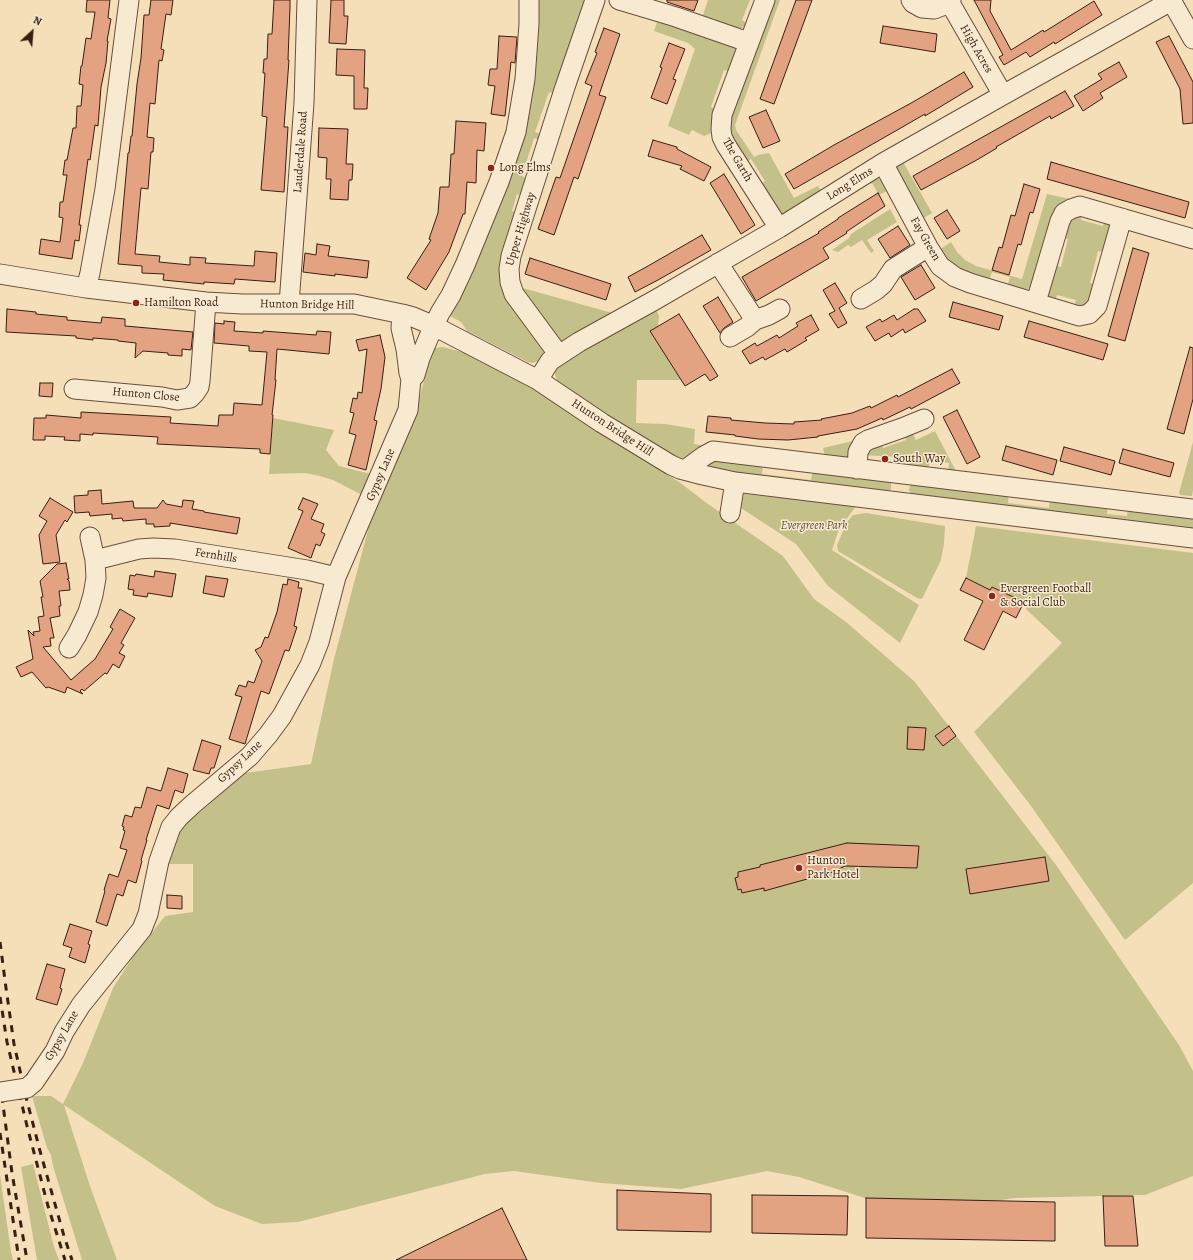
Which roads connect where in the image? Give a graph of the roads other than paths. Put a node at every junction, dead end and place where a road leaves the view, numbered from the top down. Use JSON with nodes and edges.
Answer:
{"nodes":[{"id":1,"x":129,"y":0,"type":"edge"},
{"id":2,"x":307,"y":0,"type":"edge"},
{"id":3,"x":528,"y":0,"type":"edge"},
{"id":4,"x":595,"y":0,"type":"edge"},
{"id":5,"x":619,"y":0,"type":"edge"},
{"id":6,"x":764,"y":0,"type":"edge"},
{"id":7,"x":911,"y":0,"type":"edge"},
{"id":8,"x":1171,"y":0,"type":"edge"},
{"id":9,"x":950,"y":2,"type":"edge"},
{"id":10,"x":1193,"y":39,"type":"edge"},
{"id":11,"x":748,"y":42,"type":"junction"},
{"id":12,"x":1003,"y":95,"type":"junction"},
{"id":13,"x":883,"y":163,"type":"junction"},
{"id":14,"x":1122,"y":218,"type":"junction"},
{"id":15,"x":779,"y":228,"type":"junction"},
{"id":16,"x":1193,"y":239,"type":"edge"},
{"id":17,"x":928,"y":247,"type":"junction"},
{"id":18,"x":718,"y":263,"type":"junction"},
{"id":19,"x":0,"y":274,"type":"edge"},
{"id":20,"x":86,"y":288,"type":"junction"},
{"id":21,"x":869,"y":290,"type":"dead end"},
{"id":22,"x":206,"y":302,"type":"junction"},
{"id":23,"x":1036,"y":302,"type":"junction"},
{"id":24,"x":289,"y":304,"type":"junction"},
{"id":25,"x":780,"y":309,"type":"dead end"},
{"id":26,"x":402,"y":314,"type":"junction"},
{"id":27,"x":755,"y":320,"type":"junction"},
{"id":28,"x":434,"y":326,"type":"junction"},
{"id":29,"x":730,"y":337,"type":"dead end"},
{"id":30,"x":559,"y":355,"type":"junction"},
{"id":31,"x":411,"y":379,"type":"junction"},
{"id":32,"x":538,"y":380,"type":"junction"},
{"id":33,"x":74,"y":389,"type":"dead end"},
{"id":34,"x":924,"y":419,"type":"dead end"},
{"id":35,"x":678,"y":468,"type":"junction"},
{"id":36,"x":857,"y":469,"type":"junction"},
{"id":37,"x":902,"y":474,"type":"junction"},
{"id":38,"x":735,"y":482,"type":"junction"},
{"id":39,"x":899,"y":502,"type":"junction"},
{"id":40,"x":1193,"y":509,"type":"edge"},
{"id":41,"x":730,"y":513,"type":"dead end"},
{"id":42,"x":90,"y":537,"type":"dead end"},
{"id":43,"x":1193,"y":538,"type":"edge"},
{"id":44,"x":95,"y":560,"type":"junction"},
{"id":45,"x":336,"y":577,"type":"junction"},
{"id":46,"x":70,"y":648,"type":"dead end"},
{"id":47,"x":0,"y":1092,"type":"edge"}],
"edges":[{"from":1,"to":20,"type":"street"},
{"from":2,"to":24,"type":"street","name":"Lauderdale Road"},
{"from":3,"to":28,"type":"street"},
{"from":4,"to":30,"type":"street","name":"Upper Highway"},
{"from":5,"to":11,"type":"street"},
{"from":6,"to":11,"type":"street","name":"The Garth"},
{"from":7,"to":9,"type":"street","name":"High Acres"},
{"from":8,"to":10,"type":"street"},
{"from":8,"to":12,"type":"street","name":"Long Elms"},
{"from":9,"to":12,"type":"street","name":"High Acres"},
{"from":11,"to":15,"type":"street","name":"The Garth"},
{"from":12,"to":13,"type":"street","name":"Long Elms"},
{"from":13,"to":15,"type":"street","name":"Long Elms"},
{"from":13,"to":17,"type":"street","name":"Fay Green"},
{"from":14,"to":16,"type":"street"},
{"from":14,"to":23,"type":"street"},
{"from":14,"to":23,"type":"street","name":"Fay Green"},
{"from":15,"to":18,"type":"street","name":"Long Elms"},
{"from":17,"to":21,"type":"street"},
{"from":17,"to":23,"type":"street","name":"Fay Green"},
{"from":18,"to":27,"type":"street"},
{"from":18,"to":30,"type":"street","name":"Long Elms"},
{"from":19,"to":20,"type":"street","name":"Hunton Bridge Hill"},
{"from":20,"to":22,"type":"street","name":"Hunton Bridge Hill"},
{"from":22,"to":24,"type":"street","name":"Hunton Bridge Hill"},
{"from":22,"to":33,"type":"street","name":"Hunton Close"},
{"from":24,"to":26,"type":"street","name":"Hunton Bridge Hill"},
{"from":25,"to":27,"type":"street"},
{"from":26,"to":28,"type":"street","name":"Hunton Bridge Hill"},
{"from":26,"to":31,"type":"street","name":"Gypsy Lane"},
{"from":27,"to":29,"type":"street"},
{"from":28,"to":31,"type":"street","name":"Gypsy Lane"},
{"from":28,"to":32,"type":"street","name":"Hunton Bridge Hill"},
{"from":30,"to":32,"type":"street","name":"Long Elms"},
{"from":31,"to":45,"type":"street","name":"Gypsy Lane"},
{"from":32,"to":35,"type":"street","name":"Hunton Bridge Hill"},
{"from":34,"to":36,"type":"street"},
{"from":35,"to":36,"type":"street"},
{"from":35,"to":38,"type":"street"},
{"from":36,"to":37,"type":"street"},
{"from":37,"to":39,"type":"street"},
{"from":37,"to":40,"type":"street"},
{"from":38,"to":39,"type":"street"},
{"from":38,"to":41,"type":"street"},
{"from":39,"to":43,"type":"street"},
{"from":42,"to":44,"type":"street"},
{"from":44,"to":45,"type":"street","name":"Fernhills"},
{"from":44,"to":46,"type":"street"},
{"from":45,"to":47,"type":"street","name":"Gypsy Lane","bridge":true}]}
